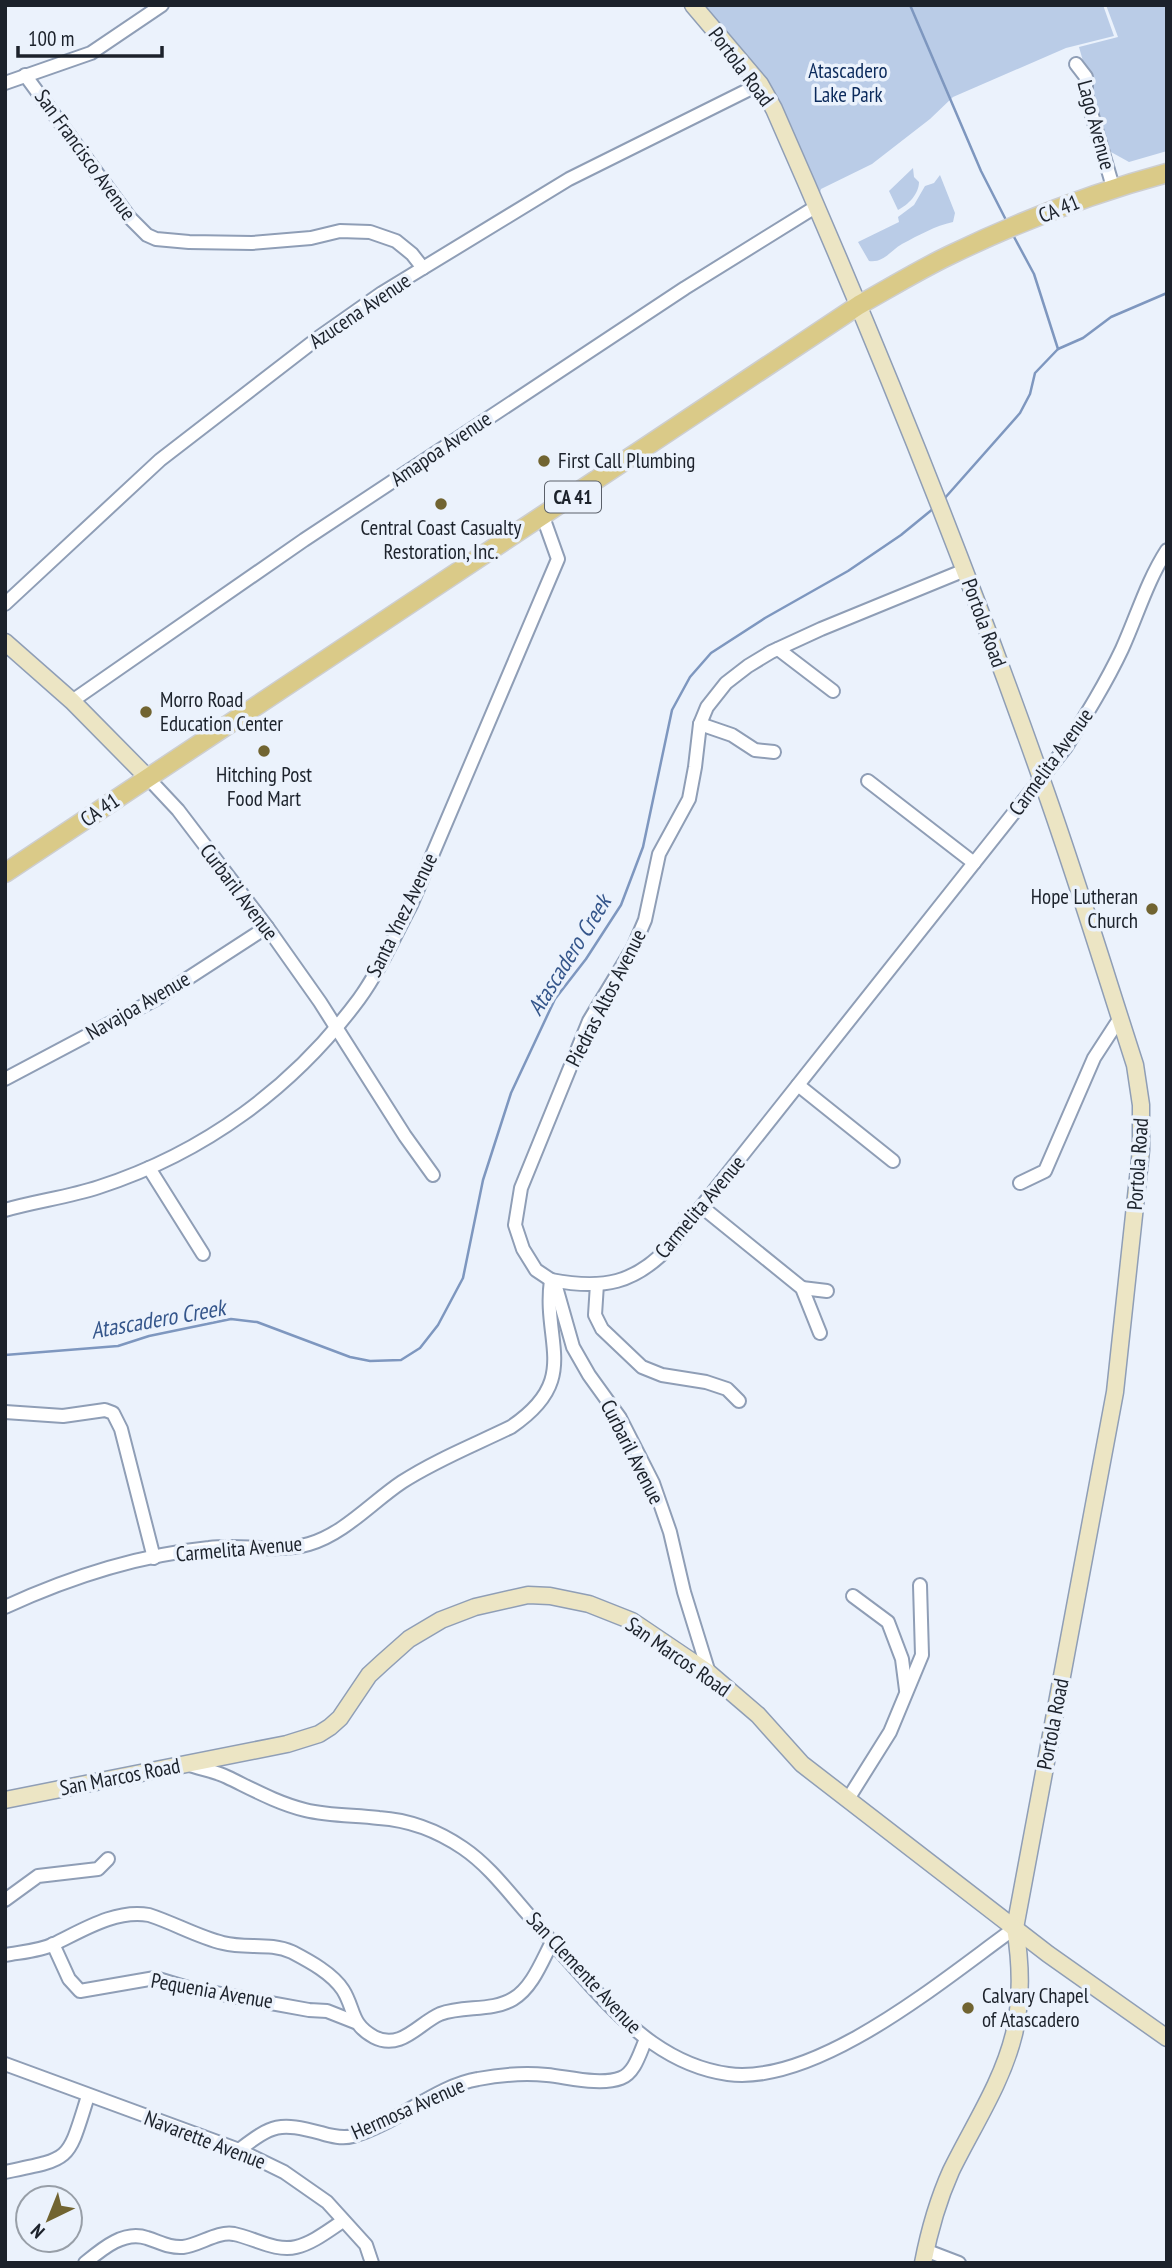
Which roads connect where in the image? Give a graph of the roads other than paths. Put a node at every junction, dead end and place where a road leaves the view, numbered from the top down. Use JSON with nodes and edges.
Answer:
{"nodes":[{"id":1,"x":162,"y":5,"type":"edge"},
{"id":2,"x":693,"y":5,"type":"edge"},
{"id":3,"x":1076,"y":64,"type":"dead end"},
{"id":4,"x":25,"y":75,"type":"junction"},
{"id":5,"x":5,"y":83,"type":"edge"},
{"id":6,"x":760,"y":85,"type":"junction"},
{"id":7,"x":1167,"y":173,"type":"edge"},
{"id":8,"x":1113,"y":187,"type":"junction"},
{"id":9,"x":817,"y":206,"type":"junction"},
{"id":10,"x":423,"y":268,"type":"junction"},
{"id":11,"x":859,"y":305,"type":"junction"},
{"id":12,"x":542,"y":517,"type":"junction"},
{"id":13,"x":1167,"y":550,"type":"edge"},
{"id":14,"x":965,"y":570,"type":"junction"},
{"id":15,"x":5,"y":604,"type":"edge"},
{"id":16,"x":5,"y":642,"type":"edge"},
{"id":17,"x":778,"y":649,"type":"junction"},
{"id":18,"x":833,"y":691,"type":"dead end"},
{"id":19,"x":72,"y":701,"type":"junction"},
{"id":20,"x":700,"y":724,"type":"junction"},
{"id":21,"x":774,"y":752,"type":"dead end"},
{"id":22,"x":148,"y":778,"type":"junction"},
{"id":23,"x":1041,"y":778,"type":"junction"},
{"id":24,"x":868,"y":781,"type":"dead end"},
{"id":25,"x":974,"y":863,"type":"junction"},
{"id":26,"x":5,"y":873,"type":"edge"},
{"id":27,"x":267,"y":927,"type":"junction"},
{"id":28,"x":1120,"y":1018,"type":"junction"},
{"id":29,"x":336,"y":1027,"type":"junction"},
{"id":30,"x":5,"y":1079,"type":"edge"},
{"id":31,"x":798,"y":1086,"type":"junction"},
{"id":32,"x":893,"y":1161,"type":"dead end"},
{"id":33,"x":149,"y":1168,"type":"junction"},
{"id":34,"x":433,"y":1175,"type":"dead end"},
{"id":35,"x":1020,"y":1183,"type":"dead end"},
{"id":36,"x":702,"y":1207,"type":"junction"},
{"id":37,"x":5,"y":1210,"type":"edge"},
{"id":38,"x":203,"y":1254,"type":"dead end"},
{"id":39,"x":551,"y":1280,"type":"junction"},
{"id":40,"x":597,"y":1284,"type":"junction"},
{"id":41,"x":802,"y":1287,"type":"junction"},
{"id":42,"x":827,"y":1291,"type":"dead end"},
{"id":43,"x":820,"y":1333,"type":"dead end"},
{"id":44,"x":739,"y":1401,"type":"dead end"},
{"id":45,"x":5,"y":1412,"type":"edge"},
{"id":46,"x":154,"y":1558,"type":"junction"},
{"id":47,"x":920,"y":1585,"type":"dead end"},
{"id":48,"x":853,"y":1596,"type":"dead end"},
{"id":49,"x":5,"y":1607,"type":"edge"},
{"id":50,"x":709,"y":1673,"type":"junction"},
{"id":51,"x":906,"y":1694,"type":"junction"},
{"id":52,"x":186,"y":1764,"type":"junction"},
{"id":53,"x":5,"y":1800,"type":"edge"},
{"id":54,"x":848,"y":1800,"type":"junction"},
{"id":55,"x":108,"y":1859,"type":"dead end"},
{"id":56,"x":5,"y":1900,"type":"edge"},
{"id":57,"x":1015,"y":1928,"type":"junction"},
{"id":58,"x":552,"y":1942,"type":"junction"},
{"id":59,"x":53,"y":1944,"type":"junction"},
{"id":60,"x":5,"y":1955,"type":"edge"},
{"id":61,"x":355,"y":2022,"type":"junction"},
{"id":62,"x":1167,"y":2038,"type":"edge"},
{"id":63,"x":646,"y":2039,"type":"junction"},
{"id":64,"x":5,"y":2064,"type":"edge"},
{"id":65,"x":89,"y":2096,"type":"junction"},
{"id":66,"x":239,"y":2150,"type":"junction"},
{"id":67,"x":5,"y":2172,"type":"edge"},
{"id":68,"x":343,"y":2221,"type":"junction"},
{"id":69,"x":924,"y":2257,"type":"edge"},
{"id":70,"x":85,"y":2263,"type":"edge"},
{"id":71,"x":372,"y":2263,"type":"edge"},
{"id":72,"x":958,"y":2263,"type":"edge"}],
"edges":[{"from":1,"to":4,"type":"street"},
{"from":2,"to":6,"type":"street","name":"Portola Road"},
{"from":3,"to":8,"type":"street","name":"Lago Avenue"},
{"from":4,"to":5,"type":"street"},
{"from":4,"to":10,"type":"street","name":"San Francisco Avenue"},
{"from":6,"to":9,"type":"street","name":"Portola Road"},
{"from":6,"to":10,"type":"street","name":"Azucena Avenue"},
{"from":7,"to":8,"type":"main road","name":"CA 41","number":"CA 41"},
{"from":8,"to":11,"type":"main road","name":"CA 41","number":"CA 41"},
{"from":9,"to":11,"type":"street","name":"Portola Road"},
{"from":9,"to":19,"type":"street","name":"Amapoa Avenue"},
{"from":10,"to":15,"type":"street","name":"Azucena Avenue"},
{"from":11,"to":12,"type":"main road","name":"CA 41","number":"CA 41"},
{"from":11,"to":14,"type":"street","name":"Portola Road"},
{"from":12,"to":22,"type":"main road","name":"CA 41","number":"CA 41"},
{"from":12,"to":29,"type":"street","name":"Santa Ynez Avenue"},
{"from":13,"to":23,"type":"street","name":"Carmelita Avenue"},
{"from":14,"to":17,"type":"street","name":"Piedras Altos Avenue"},
{"from":14,"to":23,"type":"street","name":"Portola Road"},
{"from":16,"to":19,"type":"street","name":"Curbaril Avenue"},
{"from":17,"to":18,"type":"street"},
{"from":17,"to":20,"type":"street","name":"Piedras Altos Avenue"},
{"from":19,"to":22,"type":"street","name":"Curbaril Avenue"},
{"from":20,"to":21,"type":"street"},
{"from":20,"to":39,"type":"street","name":"Piedras Altos Avenue"},
{"from":22,"to":26,"type":"main road","name":"CA 41","number":"CA 41"},
{"from":22,"to":27,"type":"street","name":"Curbaril Avenue"},
{"from":23,"to":25,"type":"street","name":"Carmelita Avenue"},
{"from":23,"to":28,"type":"street","name":"Portola Road"},
{"from":24,"to":25,"type":"street"},
{"from":25,"to":31,"type":"street","name":"Carmelita Avenue"},
{"from":27,"to":29,"type":"street","name":"Curbaril Avenue"},
{"from":27,"to":30,"type":"street","name":"Navajoa Avenue"},
{"from":28,"to":35,"type":"street"},
{"from":28,"to":57,"type":"street","name":"Portola Road"},
{"from":29,"to":33,"type":"street","name":"Santa Ynez Avenue"},
{"from":29,"to":34,"type":"street","name":"Curbaril Avenue"},
{"from":31,"to":32,"type":"street"},
{"from":31,"to":36,"type":"street","name":"Carmelita Avenue"},
{"from":33,"to":37,"type":"street","name":"Santa Ynez Avenue"},
{"from":33,"to":38,"type":"street"},
{"from":36,"to":40,"type":"street","name":"Carmelita Avenue"},
{"from":36,"to":41,"type":"street"},
{"from":39,"to":40,"type":"street","name":"Carmelita Avenue"},
{"from":39,"to":46,"type":"street","name":"Carmelita Avenue"},
{"from":39,"to":50,"type":"street","name":"Curbaril Avenue"},
{"from":40,"to":44,"type":"street"},
{"from":41,"to":42,"type":"street"},
{"from":41,"to":43,"type":"street"},
{"from":45,"to":46,"type":"street"},
{"from":46,"to":49,"type":"street","name":"Carmelita Avenue"},
{"from":47,"to":51,"type":"street"},
{"from":48,"to":51,"type":"street"},
{"from":50,"to":52,"type":"street","name":"San Marcos Road"},
{"from":50,"to":54,"type":"street","name":"San Marcos Road"},
{"from":51,"to":54,"type":"street"},
{"from":52,"to":53,"type":"street","name":"San Marcos Road"},
{"from":52,"to":58,"type":"street","name":"San Clemente Avenue"},
{"from":54,"to":57,"type":"street","name":"San Marcos Road"},
{"from":55,"to":56,"type":"street"},
{"from":57,"to":62,"type":"street","name":"San Marcos Road"},
{"from":57,"to":63,"type":"street","name":"San Clemente Avenue"},
{"from":57,"to":69,"type":"street","name":"Portola Road"},
{"from":58,"to":61,"type":"street"},
{"from":58,"to":63,"type":"street","name":"San Clemente Avenue"},
{"from":59,"to":60,"type":"street"},
{"from":59,"to":61,"type":"street","name":"Pequenia Avenue"},
{"from":59,"to":61,"type":"street"},
{"from":63,"to":66,"type":"street","name":"Hermosa Avenue"},
{"from":64,"to":65,"type":"street","name":"Navarette Avenue"},
{"from":65,"to":66,"type":"street","name":"Navarette Avenue"},
{"from":65,"to":67,"type":"street"},
{"from":66,"to":68,"type":"street","name":"Navarette Avenue"},
{"from":68,"to":70,"type":"street"},
{"from":68,"to":71,"type":"street","name":"Navarette Avenue"},
{"from":69,"to":72,"type":"street"}]}
